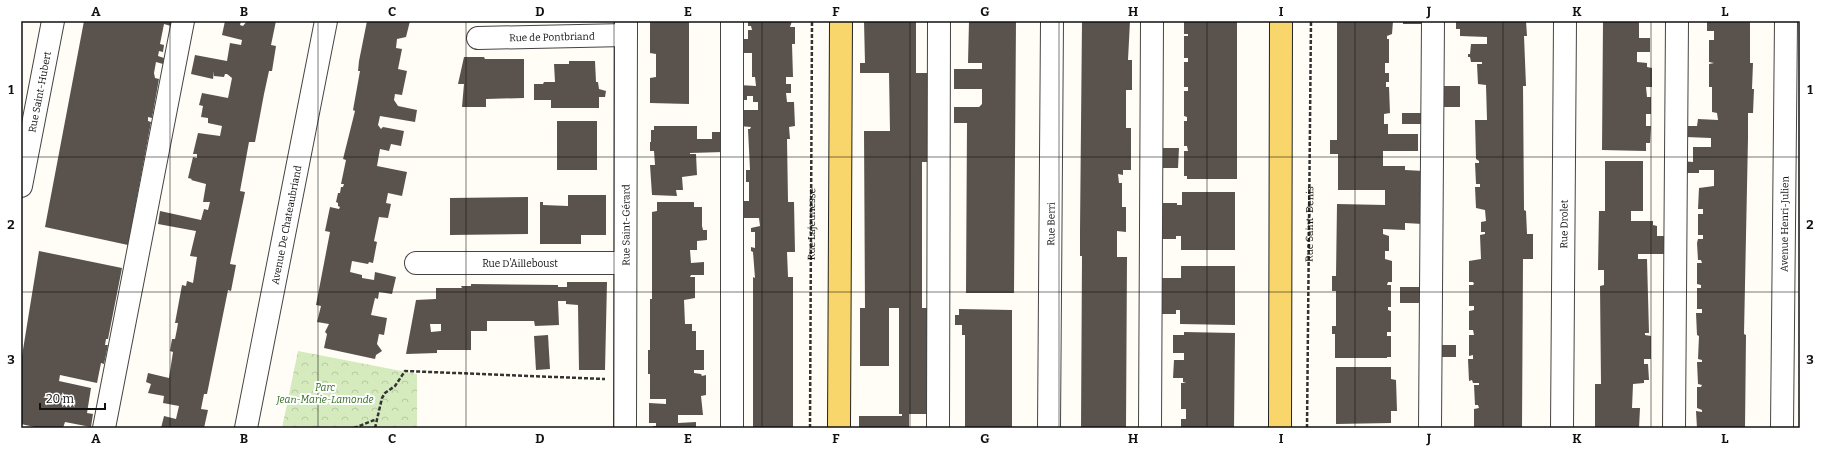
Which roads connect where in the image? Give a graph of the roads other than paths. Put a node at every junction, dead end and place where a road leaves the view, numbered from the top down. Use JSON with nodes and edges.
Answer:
{"nodes":[{"id":1,"x":53,"y":21,"type":"edge"},
{"id":2,"x":183,"y":21,"type":"edge"},
{"id":3,"x":326,"y":21,"type":"edge"},
{"id":4,"x":732,"y":21,"type":"edge"},
{"id":5,"x":841,"y":21,"type":"edge"},
{"id":6,"x":939,"y":21,"type":"edge"},
{"id":7,"x":1052,"y":21,"type":"edge"},
{"id":8,"x":1152,"y":21,"type":"edge"},
{"id":9,"x":1281,"y":21,"type":"edge"},
{"id":10,"x":1433,"y":21,"type":"edge"},
{"id":11,"x":1565,"y":21,"type":"edge"},
{"id":12,"x":1677,"y":21,"type":"edge"},
{"id":13,"x":1786,"y":21,"type":"edge"},
{"id":14,"x":626,"y":28,"type":"edge"},
{"id":15,"x":478,"y":38,"type":"dead end"},
{"id":16,"x":21,"y":186,"type":"edge"},
{"id":17,"x":416,"y":263,"type":"dead end"},
{"id":18,"x":625,"y":263,"type":"junction"},
{"id":19,"x":104,"y":428,"type":"edge"},
{"id":20,"x":246,"y":428,"type":"edge"},
{"id":21,"x":625,"y":428,"type":"edge"},
{"id":22,"x":732,"y":428,"type":"edge"},
{"id":23,"x":839,"y":428,"type":"edge"},
{"id":24,"x":938,"y":428,"type":"edge"},
{"id":25,"x":1050,"y":428,"type":"edge"},
{"id":26,"x":1150,"y":428,"type":"edge"},
{"id":27,"x":1280,"y":428,"type":"edge"},
{"id":28,"x":1430,"y":428,"type":"edge"},
{"id":29,"x":1562,"y":428,"type":"edge"},
{"id":30,"x":1674,"y":428,"type":"edge"},
{"id":31,"x":1782,"y":428,"type":"edge"}],
"edges":[{"from":1,"to":16,"type":"street","name":"Rue Saint-Hubert"},
{"from":2,"to":19,"type":"street"},
{"from":3,"to":20,"type":"street","name":"Avenue De Chateaubriand"},
{"from":4,"to":22,"type":"street"},
{"from":5,"to":23,"type":"main road"},
{"from":6,"to":24,"type":"street"},
{"from":7,"to":25,"type":"street","name":"Rue Berri"},
{"from":8,"to":26,"type":"street"},
{"from":9,"to":27,"type":"main road"},
{"from":10,"to":28,"type":"street"},
{"from":11,"to":29,"type":"street","name":"Rue Drolet"},
{"from":12,"to":30,"type":"street"},
{"from":13,"to":31,"type":"street","name":"Avenue Henri-Julien"},
{"from":14,"to":15,"type":"street","name":"Rue de Pontbriand"},
{"from":14,"to":18,"type":"street","name":"Rue Saint-Gérard"},
{"from":17,"to":18,"type":"street","name":"Rue D'Ailleboust"},
{"from":18,"to":21,"type":"street","name":"Rue Saint-Gérard"}]}
